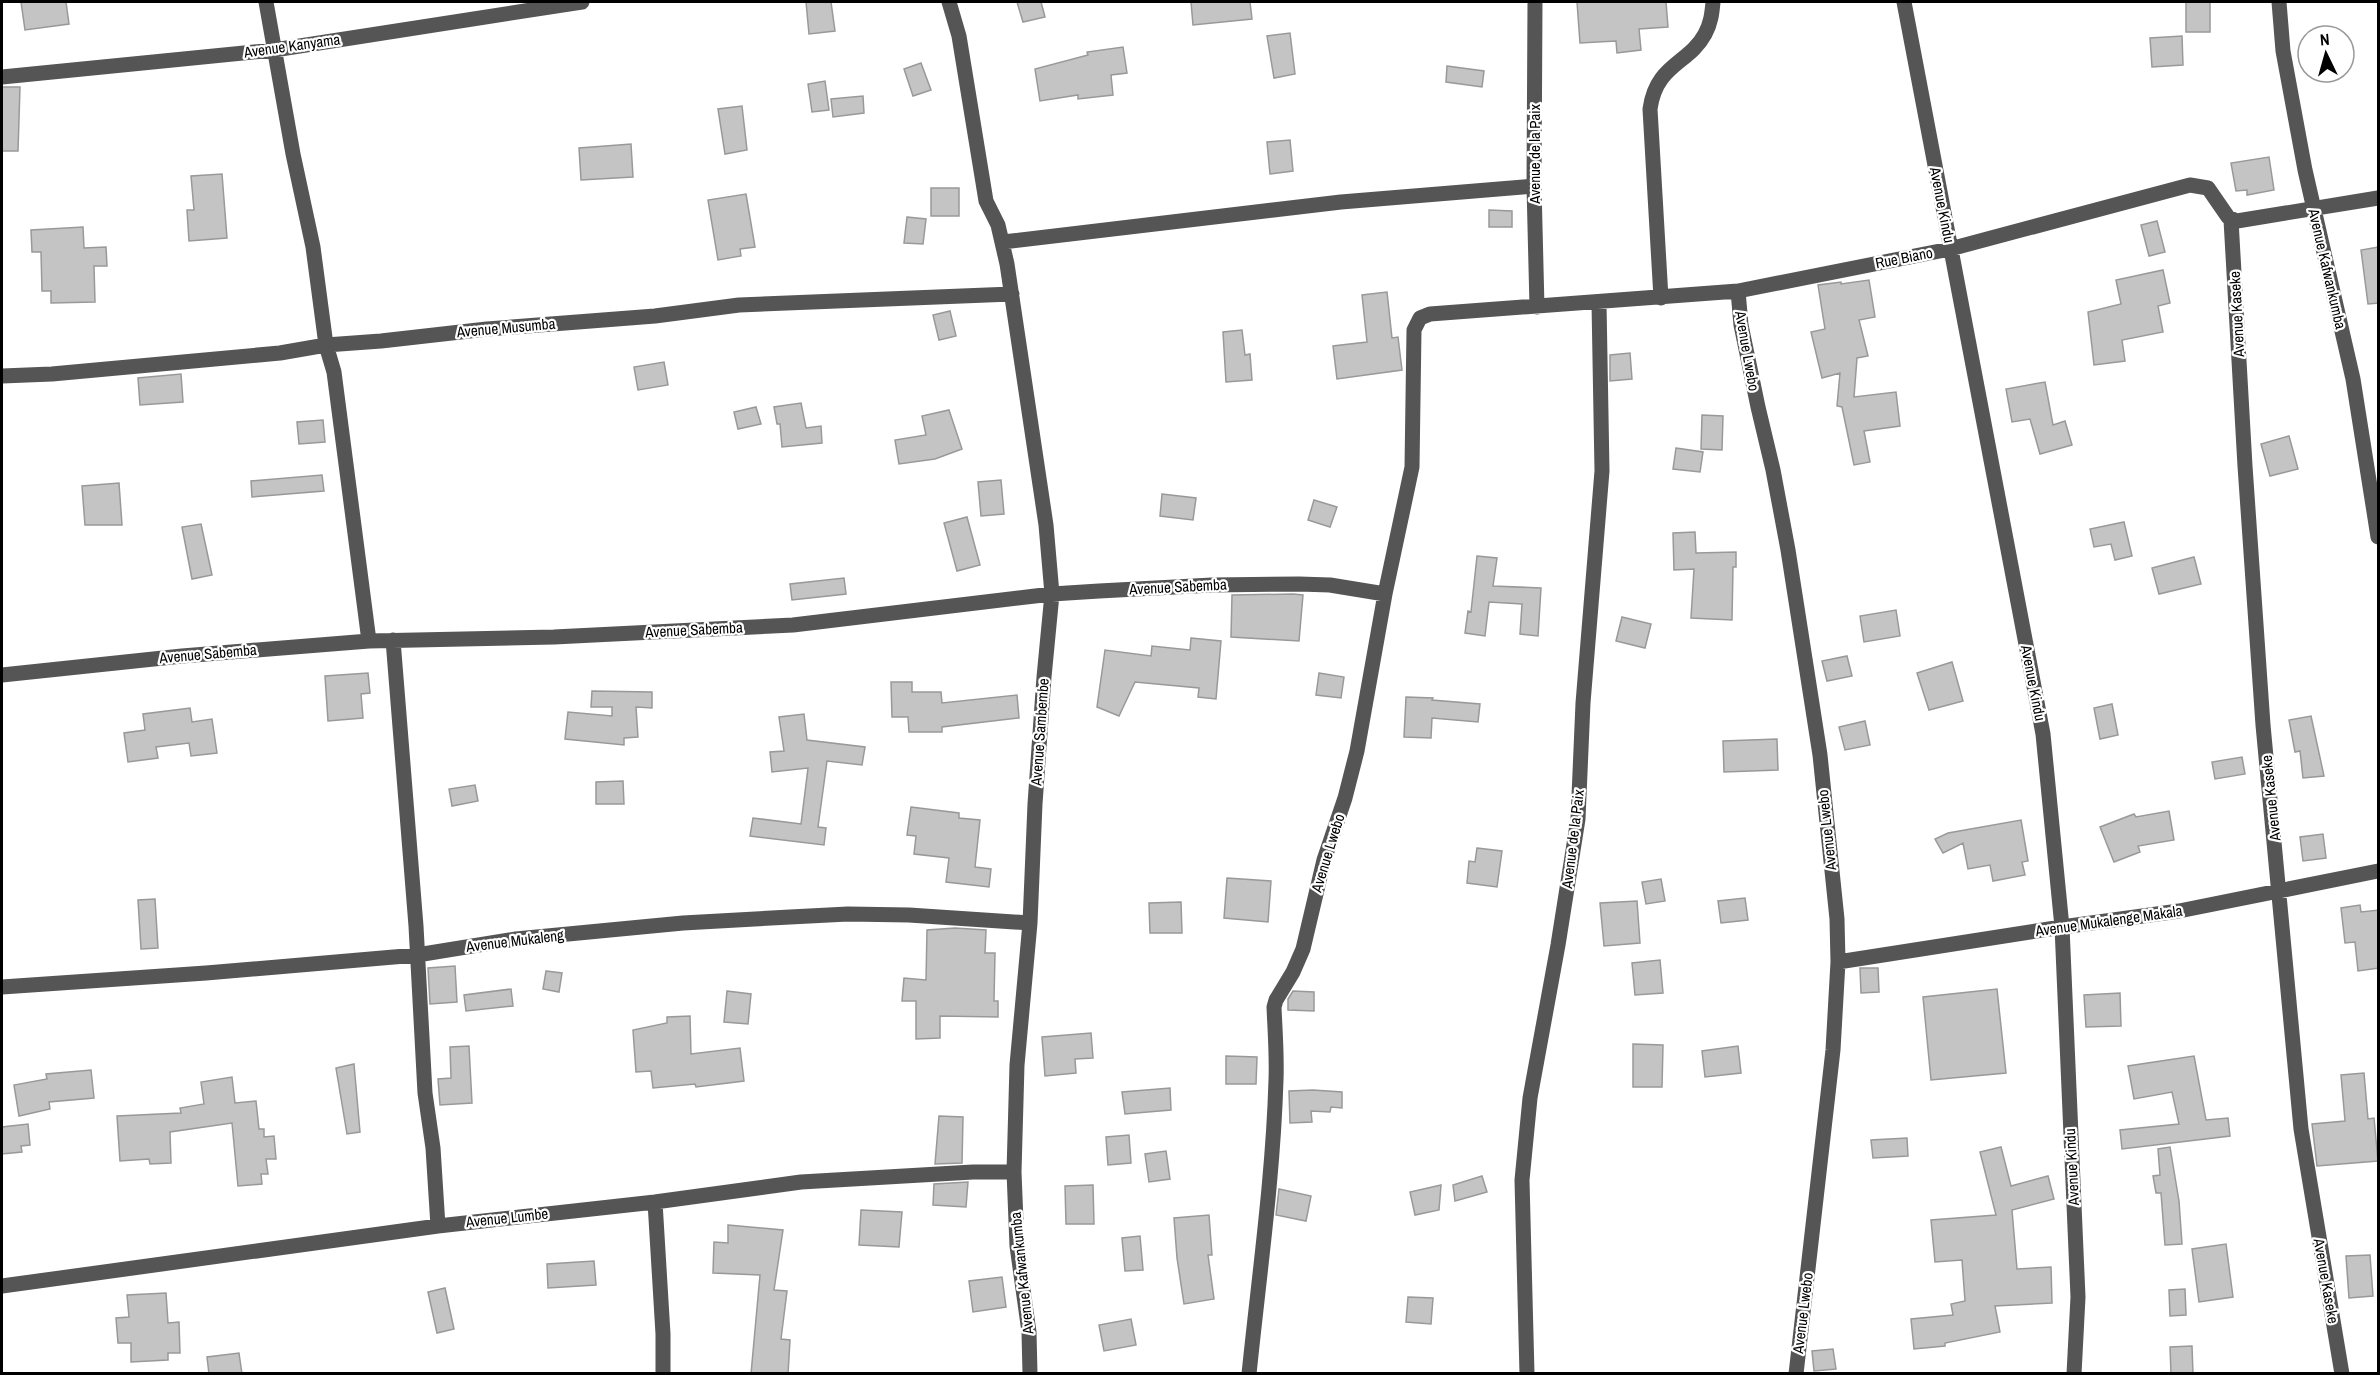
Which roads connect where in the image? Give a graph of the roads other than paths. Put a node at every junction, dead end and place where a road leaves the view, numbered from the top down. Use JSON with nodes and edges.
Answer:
{"nodes":[{"id":1,"x":266,"y":2,"type":"edge"},
{"id":2,"x":582,"y":2,"type":"edge"},
{"id":3,"x":949,"y":2,"type":"edge"},
{"id":4,"x":1535,"y":2,"type":"edge"},
{"id":5,"x":1713,"y":2,"type":"edge"},
{"id":6,"x":1904,"y":2,"type":"edge"},
{"id":7,"x":2279,"y":2,"type":"edge"},
{"id":8,"x":274,"y":50,"type":"junction"},
{"id":9,"x":2,"y":77,"type":"edge"},
{"id":10,"x":1534,"y":186,"type":"junction"},
{"id":11,"x":2379,"y":198,"type":"edge"},
{"id":12,"x":2312,"y":207,"type":"junction"},
{"id":13,"x":2232,"y":220,"type":"junction"},
{"id":14,"x":1003,"y":242,"type":"junction"},
{"id":15,"x":1950,"y":249,"type":"junction"},
{"id":16,"x":1738,"y":291,"type":"junction"},
{"id":17,"x":1012,"y":294,"type":"junction"},
{"id":18,"x":1661,"y":298,"type":"junction"},
{"id":19,"x":1599,"y":303,"type":"junction"},
{"id":20,"x":1537,"y":307,"type":"junction"},
{"id":21,"x":1414,"y":330,"type":"joint"},
{"id":22,"x":326,"y":345,"type":"junction"},
{"id":23,"x":2,"y":376,"type":"edge"},
{"id":24,"x":2379,"y":537,"type":"edge"},
{"id":25,"x":1052,"y":594,"type":"junction"},
{"id":26,"x":1385,"y":594,"type":"junction"},
{"id":27,"x":393,"y":640,"type":"junction"},
{"id":28,"x":369,"y":641,"type":"junction"},
{"id":29,"x":2,"y":675,"type":"edge"},
{"id":30,"x":2379,"y":871,"type":"edge"},
{"id":31,"x":2280,"y":892,"type":"junction"},
{"id":32,"x":1030,"y":923,"type":"junction"},
{"id":33,"x":2062,"y":927,"type":"junction"},
{"id":34,"x":417,"y":955,"type":"junction"},
{"id":35,"x":1838,"y":962,"type":"junction"},
{"id":36,"x":2,"y":987,"type":"edge"},
{"id":37,"x":1014,"y":1172,"type":"junction"},
{"id":38,"x":655,"y":1202,"type":"junction"},
{"id":39,"x":438,"y":1226,"type":"junction"},
{"id":40,"x":2,"y":1286,"type":"edge"},
{"id":41,"x":663,"y":1374,"type":"edge"},
{"id":42,"x":1030,"y":1374,"type":"edge"},
{"id":43,"x":1249,"y":1374,"type":"edge"},
{"id":44,"x":1527,"y":1374,"type":"edge"},
{"id":45,"x":1796,"y":1374,"type":"edge"},
{"id":46,"x":2074,"y":1374,"type":"edge"},
{"id":47,"x":2342,"y":1374,"type":"edge"}],
"edges":[{"from":1,"to":8,"type":"street"},
{"from":2,"to":8,"type":"street","name":"Avenue Kanyama"},
{"from":3,"to":14,"type":"street","name":"Avenue Sambembe"},
{"from":4,"to":10,"type":"street","name":"Avenue de la Paix"},
{"from":5,"to":18,"type":"street"},
{"from":6,"to":15,"type":"street","name":"Avenue Kindu"},
{"from":7,"to":12,"type":"street","name":"Avenue Kafwankumba"},
{"from":8,"to":9,"type":"street","name":"Avenue Kanyama"},
{"from":8,"to":22,"type":"street"},
{"from":10,"to":14,"type":"street"},
{"from":10,"to":20,"type":"street","name":"Avenue de la Paix"},
{"from":11,"to":12,"type":"street"},
{"from":12,"to":13,"type":"street"},
{"from":12,"to":24,"type":"street","name":"Avenue Kafwankumba"},
{"from":13,"to":15,"type":"street","name":"Rue Biano"},
{"from":13,"to":31,"type":"street","name":"Avenue Kaseke"},
{"from":14,"to":17,"type":"street","name":"Avenue Sambembe"},
{"from":15,"to":16,"type":"street","name":"Rue Biano"},
{"from":15,"to":33,"type":"street","name":"Avenue Kindu"},
{"from":16,"to":18,"type":"street","name":"Rue Biano"},
{"from":16,"to":35,"type":"street","name":"Avenue Lwebo"},
{"from":17,"to":22,"type":"street","name":"Avenue Musumba"},
{"from":17,"to":25,"type":"street","name":"Avenue Sambembe"},
{"from":18,"to":19,"type":"street","name":"Rue Biano"},
{"from":19,"to":20,"type":"street","name":"Rue Biano"},
{"from":19,"to":44,"type":"street","name":"Avenue de la Paix"},
{"from":20,"to":21,"type":"street","name":"Rue Biano"},
{"from":21,"to":26,"type":"street","name":"Avenue Lwebo"},
{"from":22,"to":23,"type":"street","name":"Avenue Musumba"},
{"from":22,"to":28,"type":"street"},
{"from":25,"to":26,"type":"street","name":"Avenue Sabemba"},
{"from":25,"to":27,"type":"street","name":"Avenue Sabemba"},
{"from":25,"to":32,"type":"street","name":"Avenue Sambembe"},
{"from":26,"to":43,"type":"street","name":"Avenue Lwebo"},
{"from":27,"to":28,"type":"street","name":"Avenue Sabemba"},
{"from":27,"to":34,"type":"street"},
{"from":28,"to":29,"type":"street","name":"Avenue Sabemba"},
{"from":30,"to":31,"type":"street","name":"Avenue Mukalenge Makala"},
{"from":31,"to":33,"type":"street","name":"Avenue Mukalenge Makala"},
{"from":31,"to":47,"type":"street","name":"Avenue Kaseke"},
{"from":32,"to":34,"type":"street","name":"Avenue Mukaleng"},
{"from":32,"to":37,"type":"street","name":"Avenue Sambembe"},
{"from":33,"to":35,"type":"street","name":"Avenue Mukalenge Makala"},
{"from":33,"to":46,"type":"street","name":"Avenue Kindu"},
{"from":34,"to":36,"type":"street","name":"Avenue Mukaleng"},
{"from":34,"to":39,"type":"street"},
{"from":35,"to":45,"type":"street","name":"Avenue Lwebo"},
{"from":37,"to":38,"type":"street","name":"Avenue Lumbe"},
{"from":37,"to":42,"type":"street","name":"Avenue Kafwankumba"},
{"from":38,"to":39,"type":"street","name":"Avenue Lumbe"},
{"from":38,"to":41,"type":"street"},
{"from":39,"to":40,"type":"street","name":"Avenue Lumbe"}]}
